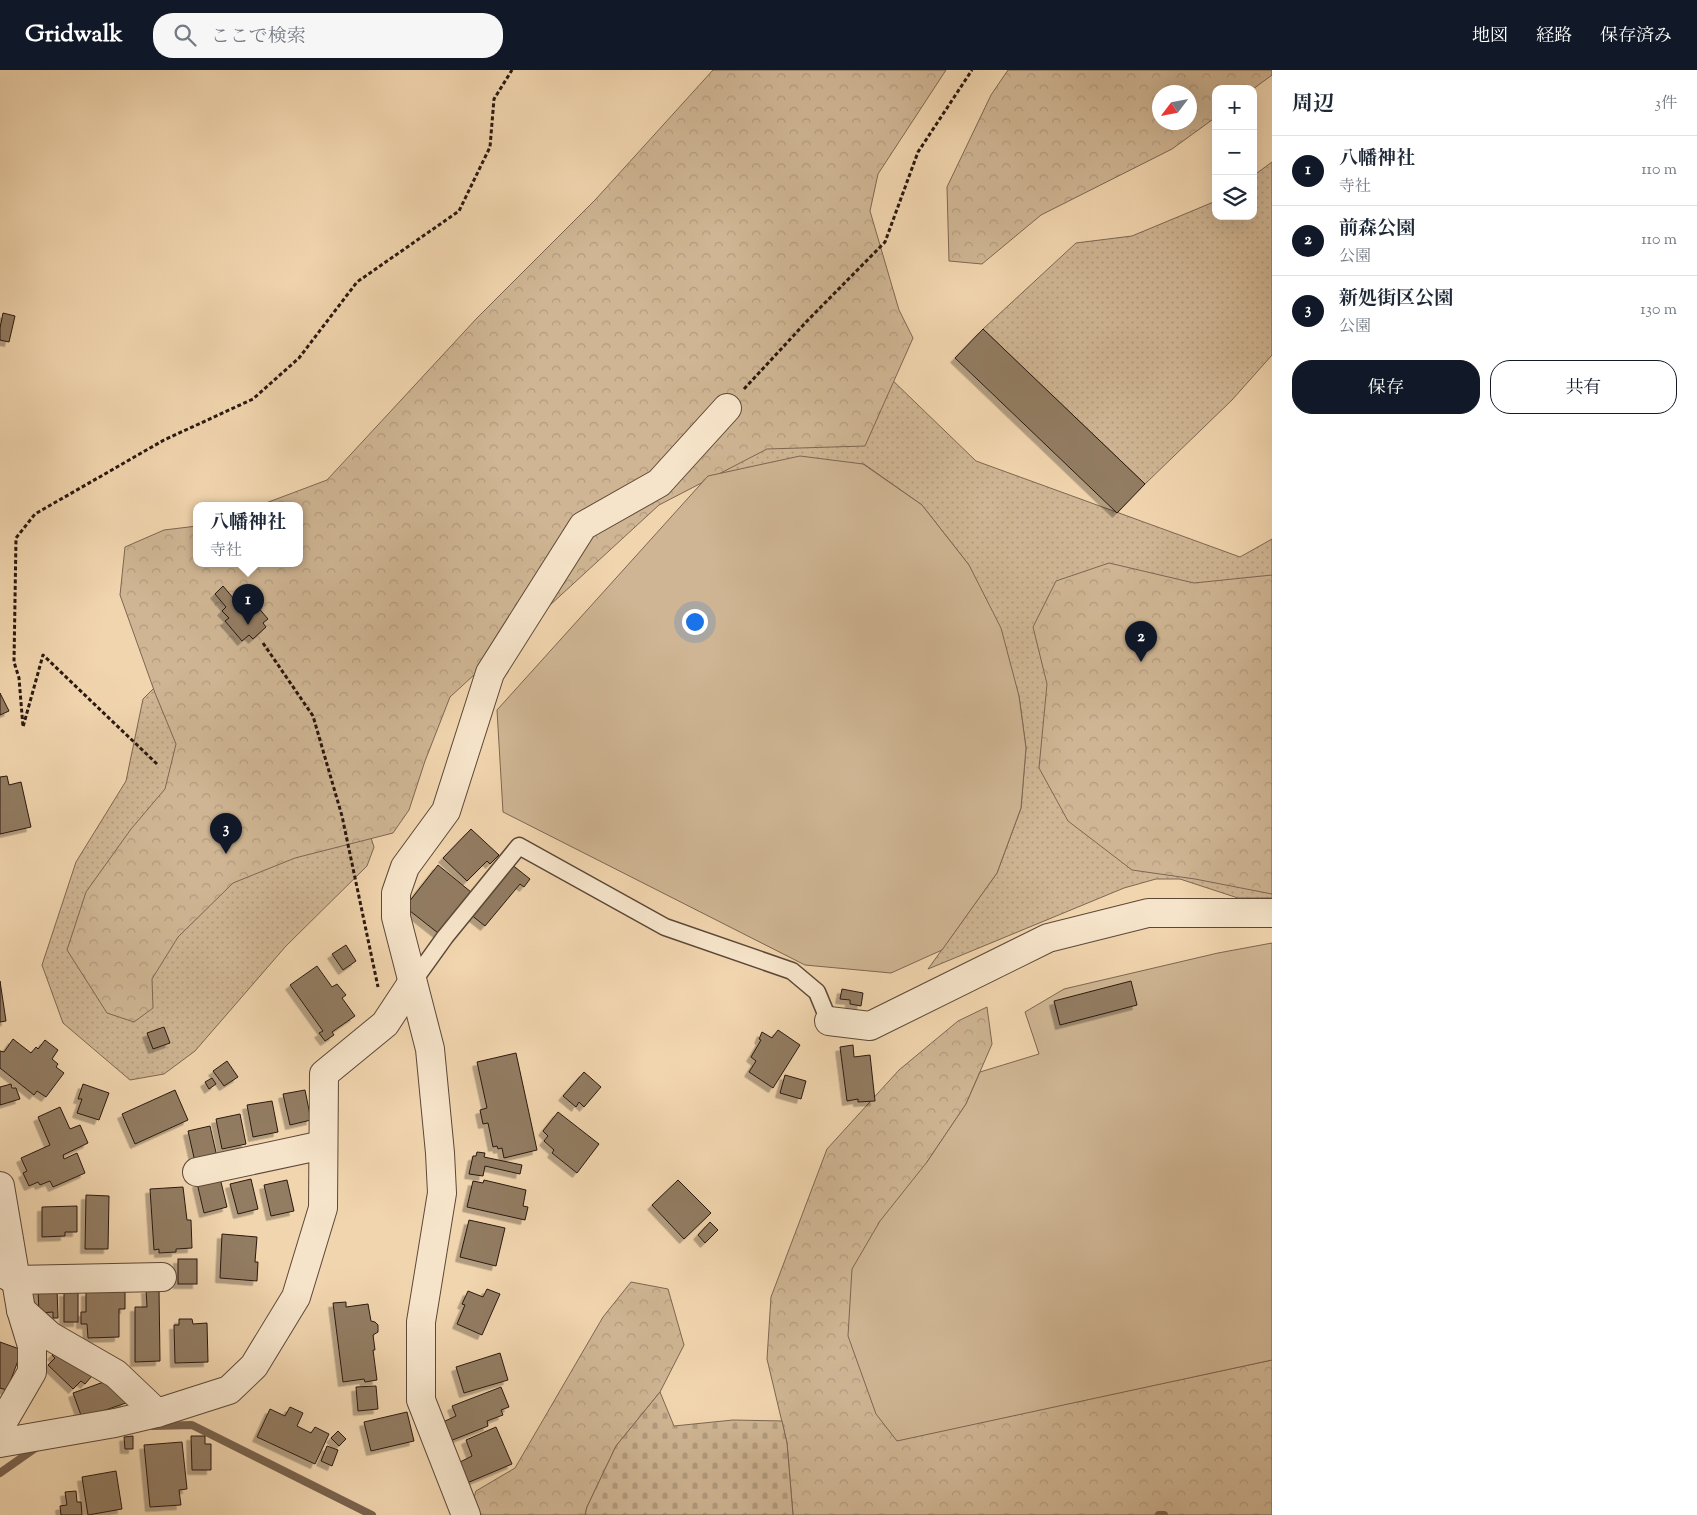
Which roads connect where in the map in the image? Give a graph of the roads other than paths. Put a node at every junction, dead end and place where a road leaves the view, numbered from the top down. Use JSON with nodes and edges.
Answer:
{"nodes":[{"id":1,"x":727,"y":408,"type":"road end"},
{"id":2,"x":1272,"y":913,"type":"edge"},
{"id":3,"x":412,"y":983,"type":"junction"},
{"id":4,"x":829,"y":1021,"type":"joint"},
{"id":5,"x":323,"y":1144,"type":"junction"},
{"id":6,"x":197,"y":1172,"type":"dead end"},
{"id":7,"x":0,"y":1186,"type":"edge"},
{"id":8,"x":8,"y":1276,"type":"edge"},
{"id":9,"x":162,"y":1277,"type":"dead end"},
{"id":10,"x":21,"y":1310,"type":"junction"},
{"id":11,"x":157,"y":1413,"type":"junction"},
{"id":12,"x":0,"y":1427,"type":"edge"},
{"id":13,"x":0,"y":1443,"type":"edge"},
{"id":14,"x":466,"y":1515,"type":"edge"}],
"edges":[{"from":1,"to":3,"type":"street"},
{"from":2,"to":4,"type":"street"},
{"from":3,"to":4,"type":"lane"},
{"from":3,"to":5,"type":"street"},
{"from":3,"to":14,"type":"street"},
{"from":5,"to":6,"type":"street"},
{"from":5,"to":11,"type":"street"},
{"from":7,"to":8,"type":"street"},
{"from":8,"to":9,"type":"street"},
{"from":8,"to":10,"type":"street"},
{"from":10,"to":11,"type":"street"},
{"from":10,"to":12,"type":"street"},
{"from":11,"to":13,"type":"street"}]}
